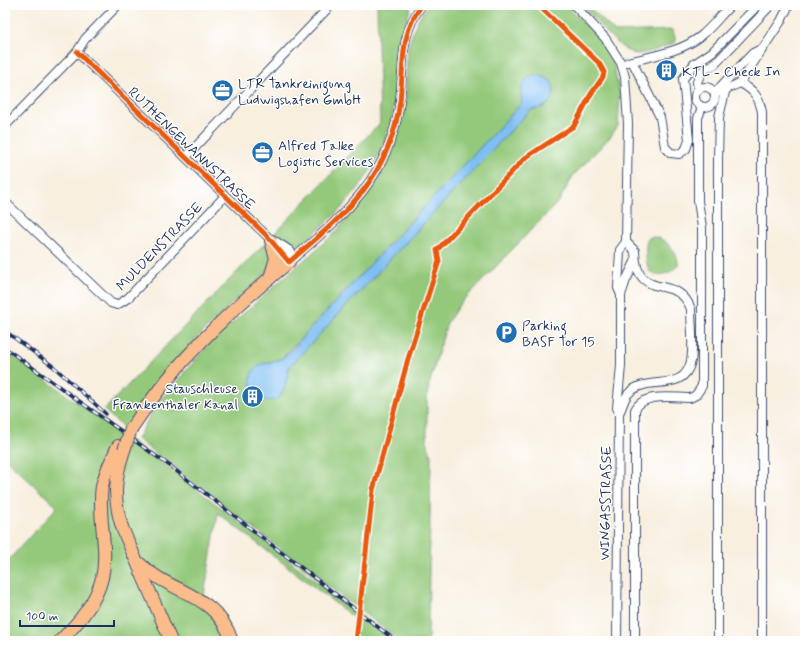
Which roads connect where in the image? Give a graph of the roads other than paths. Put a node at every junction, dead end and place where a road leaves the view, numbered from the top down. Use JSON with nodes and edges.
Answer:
{"nodes":[{"id":1,"x":118,"y":5,"type":"edge"},
{"id":2,"x":331,"y":5,"type":"edge"},
{"id":3,"x":422,"y":5,"type":"edge"},
{"id":4,"x":574,"y":5,"type":"edge"},
{"id":5,"x":731,"y":5,"type":"edge"},
{"id":6,"x":758,"y":5,"type":"edge"},
{"id":7,"x":771,"y":5,"type":"edge"},
{"id":8,"x":789,"y":5,"type":"edge"},
{"id":9,"x":762,"y":48,"type":"junction"},
{"id":10,"x":77,"y":52,"type":"junction"},
{"id":11,"x":632,"y":61,"type":"junction"},
{"id":12,"x":621,"y":63,"type":"junction"},
{"id":13,"x":740,"y":84,"type":"junction"},
{"id":14,"x":698,"y":90,"type":"junction"},
{"id":15,"x":725,"y":92,"type":"junction"},
{"id":16,"x":715,"y":94,"type":"junction"},
{"id":17,"x":706,"y":107,"type":"junction"},
{"id":18,"x":719,"y":118,"type":"junction"},
{"id":19,"x":5,"y":126,"type":"edge"},
{"id":20,"x":186,"y":157,"type":"junction"},
{"id":21,"x":225,"y":196,"type":"junction"},
{"id":22,"x":5,"y":202,"type":"edge"},
{"id":23,"x":269,"y":239,"type":"junction"},
{"id":24,"x":626,"y":242,"type":"junction"},
{"id":25,"x":292,"y":259,"type":"junction"},
{"id":26,"x":635,"y":262,"type":"junction"},
{"id":27,"x":270,"y":278,"type":"junction"},
{"id":28,"x":621,"y":295,"type":"junction"},
{"id":29,"x":619,"y":413,"type":"junction"},
{"id":30,"x":121,"y":448,"type":"junction"},
{"id":31,"x":136,"y":560,"type":"junction"},
{"id":32,"x":70,"y":631,"type":"junction"},
{"id":33,"x":55,"y":641,"type":"edge"},
{"id":34,"x":60,"y":641,"type":"edge"},
{"id":35,"x":171,"y":641,"type":"edge"},
{"id":36,"x":232,"y":641,"type":"edge"},
{"id":37,"x":617,"y":641,"type":"edge"},
{"id":38,"x":635,"y":641,"type":"edge"},
{"id":39,"x":718,"y":641,"type":"edge"},
{"id":40,"x":762,"y":641,"type":"edge"}],
"edges":[{"from":1,"to":10,"type":"street"},
{"from":2,"to":20,"type":"street"},
{"from":3,"to":25,"type":"street"},
{"from":4,"to":12,"type":"street"},
{"from":5,"to":11,"type":"street"},
{"from":6,"to":11,"type":"street"},
{"from":7,"to":14,"type":"street"},
{"from":8,"to":9,"type":"street"},
{"from":9,"to":13,"type":"street"},
{"from":9,"to":16,"type":"street"},
{"from":10,"to":19,"type":"street"},
{"from":10,"to":20,"type":"street","name":"RUTHENGEWANNSTRASSE"},
{"from":11,"to":12,"type":"street"},
{"from":12,"to":24,"type":"street"},
{"from":13,"to":15,"type":"street"},
{"from":13,"to":40,"type":"street"},
{"from":14,"to":16,"type":"street"},
{"from":14,"to":17,"type":"street"},
{"from":15,"to":16,"type":"street"},
{"from":15,"to":18,"type":"street"},
{"from":16,"to":17,"type":"street"},
{"from":17,"to":18,"type":"street"},
{"from":17,"to":38,"type":"street"},
{"from":18,"to":39,"type":"street"},
{"from":20,"to":21,"type":"street","name":"RUTHENGEWANNSTRASSE"},
{"from":21,"to":22,"type":"street","name":"MULDENSTRASSE"},
{"from":21,"to":23,"type":"street","name":"RUTHENGEWANNSTRASSE"},
{"from":23,"to":25,"type":"street","name":"RUTHENGEWANNSTRASSE"},
{"from":23,"to":27,"type":"highway"},
{"from":24,"to":26,"type":"street"},
{"from":24,"to":28,"type":"street"},
{"from":25,"to":27,"type":"highway"},
{"from":26,"to":28,"type":"street"},
{"from":26,"to":29,"type":"street","name":"WINGASSTRASSE"},
{"from":27,"to":30,"type":"highway"},
{"from":28,"to":29,"type":"street"},
{"from":29,"to":37,"type":"street","name":"WINGASSTRASSE"},
{"from":30,"to":31,"type":"highway"},
{"from":30,"to":32,"type":"highway"},
{"from":31,"to":35,"type":"highway"},
{"from":31,"to":36,"type":"highway"},
{"from":32,"to":33,"type":"highway"},
{"from":32,"to":34,"type":"highway"}]}
